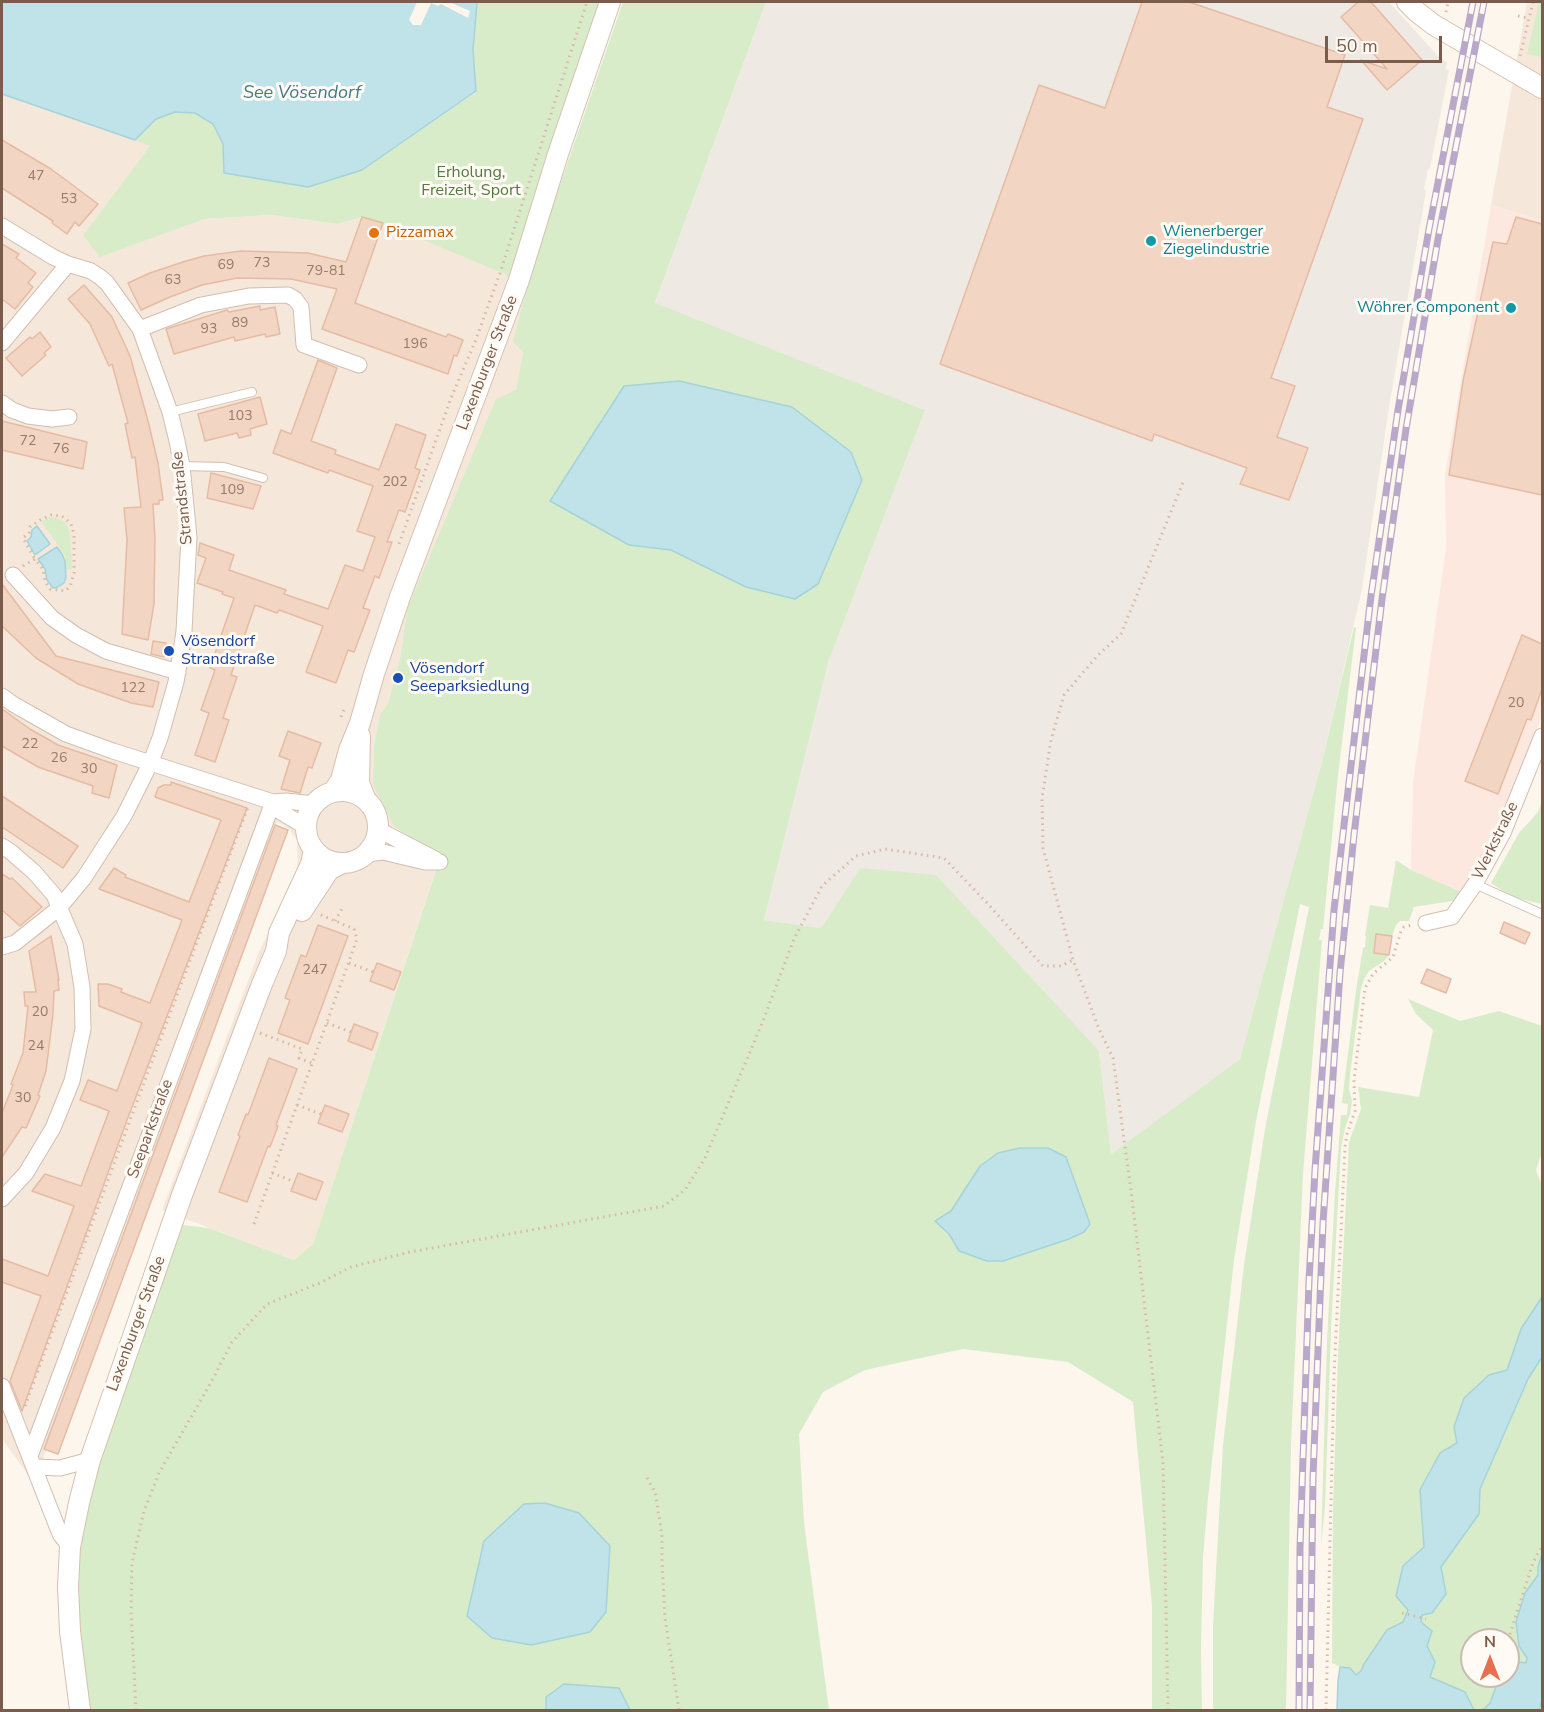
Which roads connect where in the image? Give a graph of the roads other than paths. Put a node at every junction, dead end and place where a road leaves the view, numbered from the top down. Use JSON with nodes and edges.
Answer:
{"nodes":[{"id":1,"x":610,"y":2,"type":"edge"},
{"id":2,"x":1407,"y":2,"type":"edge"},
{"id":3,"x":1542,"y":88,"type":"edge"},
{"id":4,"x":2,"y":226,"type":"edge"},
{"id":5,"x":68,"y":264,"type":"junction"},
{"id":6,"x":140,"y":329,"type":"junction"},
{"id":7,"x":2,"y":343,"type":"edge"},
{"id":8,"x":359,"y":365,"type":"dead end"},
{"id":9,"x":252,"y":392,"type":"dead end"},
{"id":10,"x":2,"y":404,"type":"edge"},
{"id":11,"x":170,"y":412,"type":"junction"},
{"id":12,"x":69,"y":417,"type":"dead end"},
{"id":13,"x":182,"y":466,"type":"junction"},
{"id":14,"x":263,"y":478,"type":"dead end"},
{"id":15,"x":17,"y":571,"type":"road end"},
{"id":16,"x":178,"y":672,"type":"junction"},
{"id":17,"x":2,"y":696,"type":"edge"},
{"id":18,"x":351,"y":720,"type":"junction"},
{"id":19,"x":1542,"y":736,"type":"edge"},
{"id":20,"x":150,"y":764,"type":"junction"},
{"id":21,"x":333,"y":792,"type":"junction"},
{"id":22,"x":365,"y":798,"type":"junction"},
{"id":23,"x":314,"y":804,"type":"junction"},
{"id":24,"x":271,"y":807,"type":"junction"},
{"id":25,"x":306,"y":827,"type":"junction"},
{"id":26,"x":379,"y":830,"type":"junction"},
{"id":27,"x":2,"y":846,"type":"edge"},
{"id":28,"x":314,"y":850,"type":"junction"},
{"id":29,"x":368,"y":854,"type":"junction"},
{"id":30,"x":342,"y":863,"type":"junction"},
{"id":31,"x":1475,"y":884,"type":"junction"},
{"id":32,"x":60,"y":908,"type":"junction"},
{"id":33,"x":1542,"y":914,"type":"edge"},
{"id":34,"x":1426,"y":923,"type":"road end"},
{"id":35,"x":2,"y":947,"type":"edge"},
{"id":36,"x":276,"y":951,"type":"junction"},
{"id":37,"x":2,"y":1198,"type":"edge"},
{"id":38,"x":2,"y":1386,"type":"edge"},
{"id":39,"x":90,"y":1461,"type":"junction"},
{"id":40,"x":32,"y":1462,"type":"junction"},
{"id":41,"x":70,"y":1547,"type":"junction"},
{"id":42,"x":80,"y":1710,"type":"edge"}],
"edges":[{"from":1,"to":18,"type":"main road","name":"Laxenburger Straße"},
{"from":2,"to":3,"type":"main road"},
{"from":4,"to":5,"type":"street","name":"Strandstraße"},
{"from":5,"to":6,"type":"street","name":"Strandstraße"},
{"from":5,"to":7,"type":"street"},
{"from":6,"to":8,"type":"street"},
{"from":6,"to":11,"type":"street","name":"Strandstraße"},
{"from":9,"to":11,"type":"lane"},
{"from":10,"to":12,"type":"street"},
{"from":11,"to":13,"type":"street","name":"Strandstraße"},
{"from":13,"to":14,"type":"lane"},
{"from":13,"to":16,"type":"street","name":"Strandstraße"},
{"from":15,"to":16,"type":"street"},
{"from":16,"to":20,"type":"street","name":"Strandstraße"},
{"from":17,"to":20,"type":"street"},
{"from":18,"to":21,"type":"main road","name":"Laxenburger Straße"},
{"from":18,"to":22,"type":"main road","name":"Laxenburger Straße"},
{"from":19,"to":31,"type":"street","name":"Werkstraße"},
{"from":20,"to":24,"type":"street"},
{"from":20,"to":32,"type":"street","name":"Strandstraße"},
{"from":21,"to":22,"type":"main road"},
{"from":21,"to":23,"type":"main road"},
{"from":22,"to":26,"type":"main road"},
{"from":23,"to":24,"type":"street"},
{"from":23,"to":25,"type":"main road"},
{"from":24,"to":25,"type":"street"},
{"from":24,"to":40,"type":"street","name":"Seeparkstraße"},
{"from":25,"to":28,"type":"main road"},
{"from":26,"to":29,"type":"main road"},
{"from":26,"to":29,"type":"street"},
{"from":27,"to":32,"type":"street"},
{"from":28,"to":30,"type":"main road"},
{"from":28,"to":36,"type":"main road","name":"Laxenburger Straße"},
{"from":29,"to":30,"type":"main road"},
{"from":30,"to":36,"type":"main road","name":"Laxenburger Straße"},
{"from":31,"to":33,"type":"lane"},
{"from":31,"to":34,"type":"street","name":"Werkstraße"},
{"from":32,"to":35,"type":"street","name":"Strandstraße"},
{"from":32,"to":37,"type":"street"},
{"from":36,"to":39,"type":"main road","name":"Laxenburger Straße"},
{"from":38,"to":40,"type":"street"},
{"from":39,"to":40,"type":"street"},
{"from":39,"to":41,"type":"main road","name":"Laxenburger Straße"},
{"from":40,"to":41,"type":"street"},
{"from":41,"to":42,"type":"main road","name":"Laxenburger Straße"}]}
